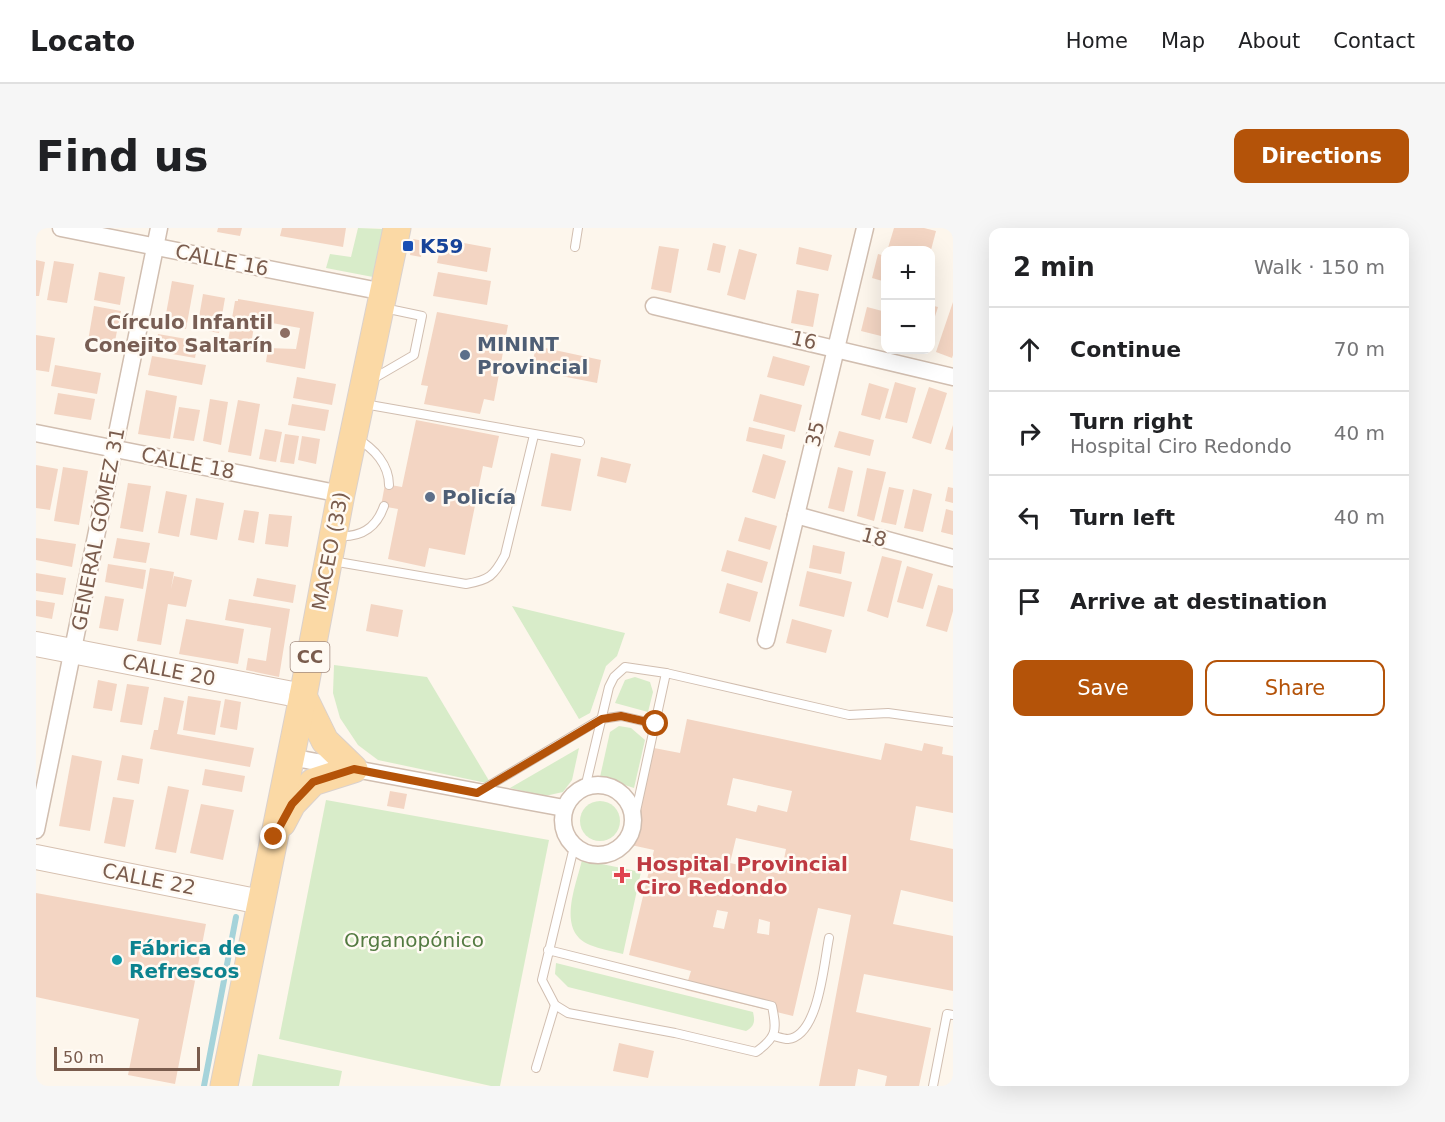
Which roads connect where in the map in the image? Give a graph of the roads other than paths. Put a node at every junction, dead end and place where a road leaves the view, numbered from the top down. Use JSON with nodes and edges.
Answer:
{"nodes":[{"id":1,"x":61,"y":228,"type":"edge"},
{"id":2,"x":159,"y":228,"type":"edge"},
{"id":3,"x":397,"y":228,"type":"edge"},
{"id":4,"x":578,"y":228,"type":"edge"},
{"id":5,"x":865,"y":228,"type":"edge"},
{"id":6,"x":155,"y":246,"type":"junction"},
{"id":7,"x":575,"y":247,"type":"dead end"},
{"id":8,"x":382,"y":300,"type":"junction"},
{"id":9,"x":654,"y":306,"type":"dead end"},
{"id":10,"x":836,"y":348,"type":"junction"},
{"id":11,"x":953,"y":377,"type":"edge"},
{"id":12,"x":363,"y":393,"type":"junction"},
{"id":13,"x":36,"y":433,"type":"edge"},
{"id":14,"x":534,"y":435,"type":"junction"},
{"id":15,"x":353,"y":437,"type":"junction"},
{"id":16,"x":580,"y":442,"type":"dead end"},
{"id":17,"x":114,"y":448,"type":"junction"},
{"id":18,"x":388,"y":485,"type":"dead end"},
{"id":19,"x":341,"y":494,"type":"junction"},
{"id":20,"x":384,"y":506,"type":"dead end"},
{"id":21,"x":796,"y":515,"type":"junction"},
{"id":22,"x":331,"y":548,"type":"junction"},
{"id":23,"x":953,"y":558,"type":"edge"},
{"id":24,"x":766,"y":640,"type":"dead end"},
{"id":25,"x":36,"y":644,"type":"edge"},
{"id":26,"x":74,"y":651,"type":"junction"},
{"id":27,"x":666,"y":673,"type":"junction"},
{"id":28,"x":303,"y":696,"type":"junction"},
{"id":29,"x":602,"y":719,"type":"junction"},
{"id":30,"x":953,"y":722,"type":"edge"},
{"id":31,"x":656,"y":724,"type":"junction"},
{"id":32,"x":291,"y":757,"type":"junction"},
{"id":33,"x":354,"y":769,"type":"junction"},
{"id":34,"x":585,"y":788,"type":"junction"},
{"id":35,"x":477,"y":793,"type":"junction"},
{"id":36,"x":564,"y":808,"type":"junction"},
{"id":37,"x":633,"y":825,"type":"junction"},
{"id":38,"x":36,"y":831,"type":"edge"},
{"id":39,"x":274,"y":837,"type":"junction"},
{"id":40,"x":574,"y":847,"type":"junction"},
{"id":41,"x":36,"y":857,"type":"edge"},
{"id":42,"x":261,"y":902,"type":"junction"},
{"id":43,"x":829,"y":938,"type":"dead end"},
{"id":44,"x":548,"y":950,"type":"junction"},
{"id":45,"x":555,"y":1005,"type":"junction"},
{"id":46,"x":953,"y":1015,"type":"edge"},
{"id":47,"x":774,"y":1036,"type":"junction"},
{"id":48,"x":536,"y":1068,"type":"dead end"},
{"id":49,"x":224,"y":1086,"type":"edge"},
{"id":50,"x":933,"y":1086,"type":"edge"}],
"edges":[{"from":1,"to":6,"type":"street","name":"CALLE 16"},
{"from":2,"to":6,"type":"street","name":"GENERAL GÓMEZ 31"},
{"from":3,"to":8,"type":"main road","name":"MACEO (33)","number":"CC"},
{"from":4,"to":7,"type":"lane"},
{"from":5,"to":10,"type":"street","name":"35"},
{"from":6,"to":8,"type":"street","name":"CALLE 16"},
{"from":6,"to":17,"type":"street","name":"GENERAL GÓMEZ 31"},
{"from":8,"to":12,"type":"main road","name":"MACEO (33)","number":"CC"},
{"from":8,"to":12,"type":"lane"},
{"from":9,"to":10,"type":"street","name":"16"},
{"from":10,"to":11,"type":"street","name":"16"},
{"from":10,"to":21,"type":"street","name":"35"},
{"from":12,"to":14,"type":"lane"},
{"from":12,"to":15,"type":"main road","name":"MACEO (33)","number":"CC"},
{"from":13,"to":17,"type":"street","name":"CALLE 18"},
{"from":14,"to":16,"type":"lane"},
{"from":14,"to":22,"type":"lane"},
{"from":15,"to":18,"type":"lane"},
{"from":15,"to":19,"type":"main road","name":"MACEO (33)","number":"CC"},
{"from":17,"to":19,"type":"street","name":"CALLE 18"},
{"from":17,"to":26,"type":"street","name":"GENERAL GÓMEZ 31"},
{"from":19,"to":22,"type":"main road","name":"MACEO (33)","number":"CC"},
{"from":20,"to":22,"type":"lane"},
{"from":21,"to":23,"type":"street","name":"18"},
{"from":21,"to":24,"type":"street","name":"35"},
{"from":22,"to":28,"type":"main road","name":"MACEO (33)","number":"CC"},
{"from":25,"to":26,"type":"street","name":"CALLE 20"},
{"from":26,"to":28,"type":"street","name":"CALLE 20"},
{"from":26,"to":38,"type":"street","name":"GENERAL GÓMEZ 31"},
{"from":27,"to":29,"type":"lane"},
{"from":27,"to":30,"type":"lane"},
{"from":27,"to":31,"type":"lane"},
{"from":28,"to":32,"type":"main road","name":"MACEO (33)","number":"CC"},
{"from":28,"to":33,"type":"main road"},
{"from":29,"to":31,"type":"lane"},
{"from":29,"to":34,"type":"lane"},
{"from":29,"to":35,"type":"lane"},
{"from":31,"to":37,"type":"lane"},
{"from":32,"to":33,"type":"street"},
{"from":32,"to":39,"type":"main road","name":"MACEO (33)","number":"CC"},
{"from":33,"to":35,"type":"street"},
{"from":33,"to":39,"type":"main road"},
{"from":34,"to":36,"type":"street"},
{"from":34,"to":37,"type":"street"},
{"from":35,"to":36,"type":"street"},
{"from":36,"to":40,"type":"street"},
{"from":37,"to":40,"type":"street"},
{"from":39,"to":42,"type":"main road","name":"MACEO (33)","number":"CC"},
{"from":40,"to":44,"type":"lane"},
{"from":41,"to":42,"type":"street","name":"CALLE 22"},
{"from":42,"to":49,"type":"main road","name":"MACEO (33)","number":"CC"},
{"from":43,"to":47,"type":"lane"},
{"from":44,"to":45,"type":"lane"},
{"from":44,"to":47,"type":"lane"},
{"from":45,"to":47,"type":"lane"},
{"from":45,"to":48,"type":"lane"},
{"from":46,"to":50,"type":"lane"}]}
